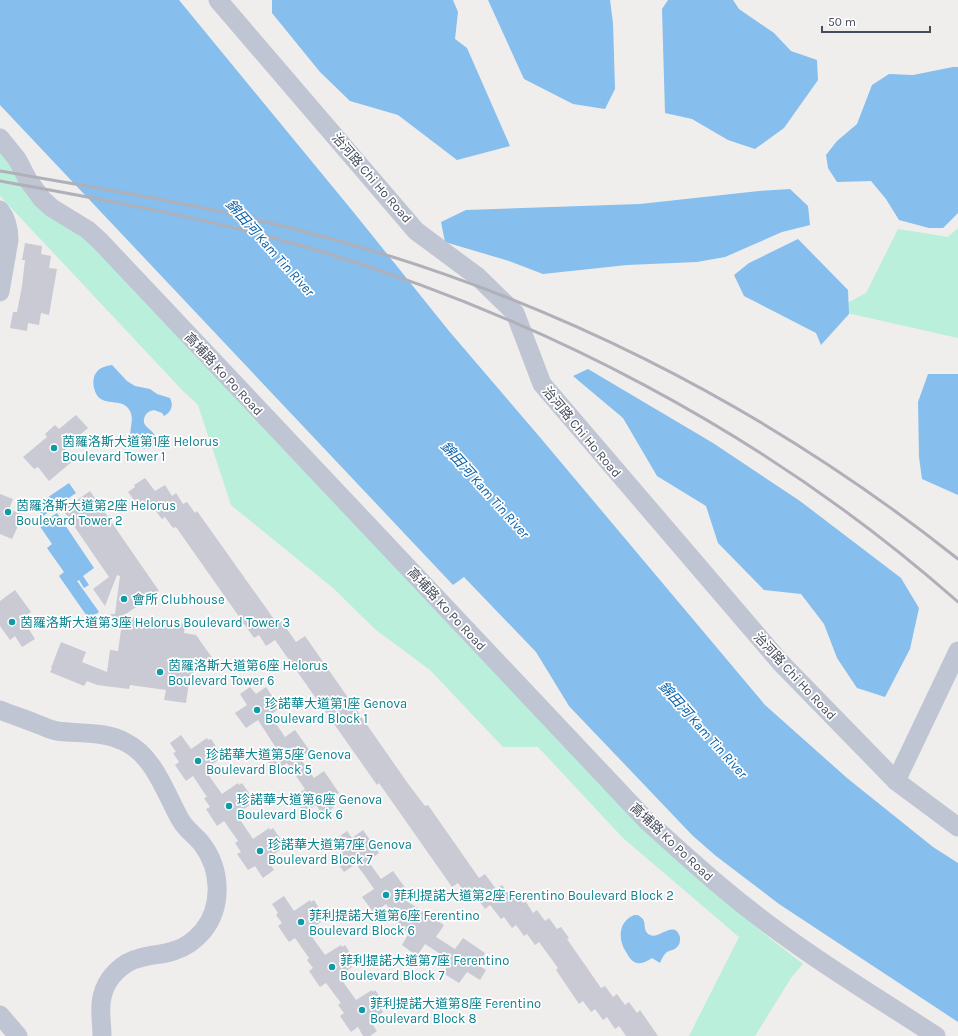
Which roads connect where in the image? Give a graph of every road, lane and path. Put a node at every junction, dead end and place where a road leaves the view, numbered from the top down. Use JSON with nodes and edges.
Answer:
{"nodes":[{"id":1,"x":218,"y":0,"type":"edge"},
{"id":2,"x":0,"y":138,"type":"edge"},
{"id":3,"x":0,"y":210,"type":"edge"},
{"id":4,"x":0,"y":292,"type":"edge"},
{"id":5,"x":958,"y":651,"type":"edge"},
{"id":6,"x":0,"y":710,"type":"edge"},
{"id":7,"x":896,"y":781,"type":"junction"},
{"id":8,"x":958,"y":827,"type":"edge"},
{"id":9,"x":0,"y":1015,"type":"edge"},
{"id":10,"x":18,"y":1036,"type":"edge"},
{"id":11,"x":102,"y":1036,"type":"edge"},
{"id":12,"x":936,"y":1036,"type":"edge"}],
"edges":[{"from":1,"to":7,"type":"street","name":"治河路 Chi Ho Road"},
{"from":2,"to":12,"type":"street","name":"高埔路 Ko Po Road"},
{"from":3,"to":4,"type":"street"},
{"from":5,"to":7,"type":"street"},
{"from":6,"to":11,"type":"street"},
{"from":7,"to":8,"type":"street","name":"治河路 Chi Ho Road"},
{"from":9,"to":10,"type":"street"}]}
